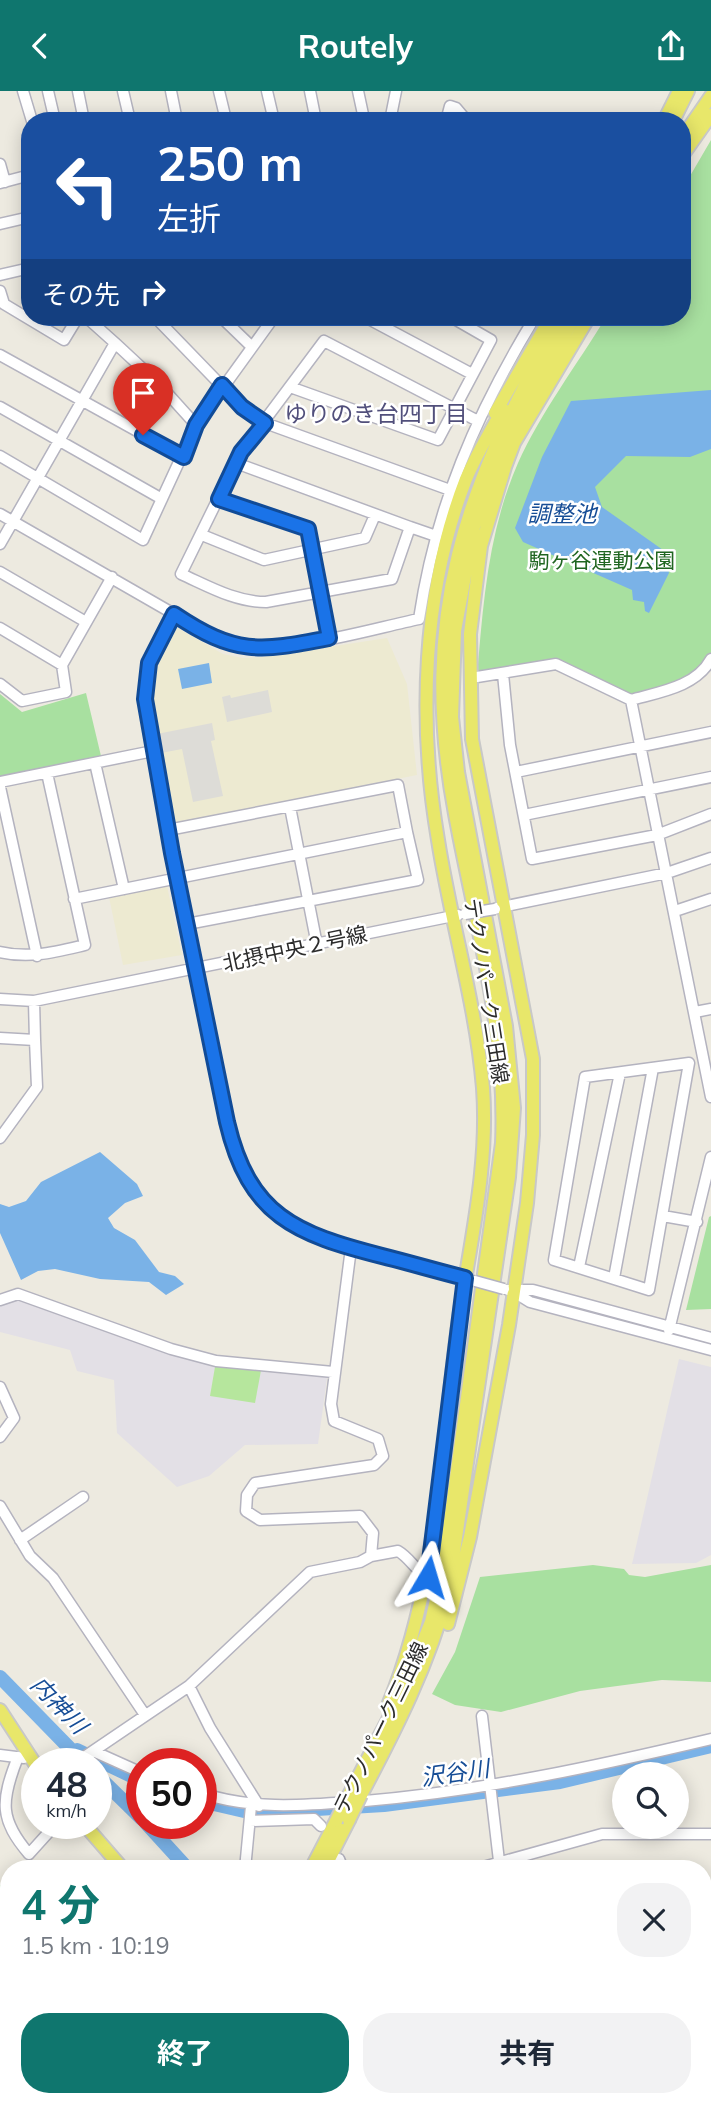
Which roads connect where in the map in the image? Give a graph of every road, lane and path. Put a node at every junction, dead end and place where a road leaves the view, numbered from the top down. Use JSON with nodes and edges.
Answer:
{"nodes":[{"id":1,"x":23,"y":91,"type":"edge"},
{"id":2,"x":48,"y":91,"type":"edge"},
{"id":3,"x":78,"y":91,"type":"edge"},
{"id":4,"x":123,"y":91,"type":"edge"},
{"id":5,"x":171,"y":91,"type":"edge"},
{"id":6,"x":219,"y":91,"type":"edge"},
{"id":7,"x":267,"y":91,"type":"edge"},
{"id":8,"x":310,"y":91,"type":"edge"},
{"id":9,"x":358,"y":91,"type":"edge"},
{"id":10,"x":396,"y":91,"type":"edge"},
{"id":11,"x":679,"y":91,"type":"edge"},
{"id":12,"x":688,"y":91,"type":"edge"},
{"id":13,"x":711,"y":96,"type":"edge"},
{"id":14,"x":29,"y":112,"type":"edge"},
{"id":15,"x":53,"y":112,"type":"edge"},
{"id":16,"x":82,"y":112,"type":"edge"},
{"id":17,"x":128,"y":112,"type":"edge"},
{"id":18,"x":175,"y":112,"type":"edge"},
{"id":19,"x":224,"y":112,"type":"edge"},
{"id":20,"x":272,"y":112,"type":"edge"},
{"id":21,"x":314,"y":112,"type":"edge"},
{"id":22,"x":362,"y":112,"type":"edge"},
{"id":23,"x":392,"y":112,"type":"edge"},
{"id":24,"x":448,"y":112,"type":"edge"},
{"id":25,"x":459,"y":112,"type":"edge"},
{"id":26,"x":668,"y":112,"type":"edge"},
{"id":27,"x":678,"y":112,"type":"edge"},
{"id":28,"x":711,"y":115,"type":"edge"},
{"id":29,"x":691,"y":125,"type":"edge"},
{"id":30,"x":691,"y":143,"type":"edge"},
{"id":31,"x":0,"y":164,"type":"edge"},
{"id":32,"x":21,"y":177,"type":"edge"},
{"id":33,"x":2,"y":182,"type":"edge"},
{"id":34,"x":21,"y":219,"type":"edge"},
{"id":35,"x":0,"y":224,"type":"edge"},
{"id":36,"x":21,"y":270,"type":"edge"},
{"id":37,"x":0,"y":275,"type":"edge"},
{"id":38,"x":0,"y":291,"type":"edge"},
{"id":39,"x":21,"y":314,"type":"edge"},
{"id":40,"x":41,"y":326,"type":"edge"},
{"id":41,"x":73,"y":326,"type":"edge"},
{"id":42,"x":96,"y":326,"type":"edge"},
{"id":43,"x":164,"y":326,"type":"edge"},
{"id":44,"x":230,"y":326,"type":"edge"},
{"id":45,"x":267,"y":326,"type":"edge"},
{"id":46,"x":382,"y":326,"type":"edge"},
{"id":47,"x":467,"y":326,"type":"edge"},
{"id":48,"x":530,"y":326,"type":"edge"},
{"id":49,"x":546,"y":326,"type":"edge"},
{"id":50,"x":558,"y":326,"type":"edge"},
{"id":51,"x":570,"y":326,"type":"edge"},
{"id":52,"x":584,"y":326,"type":"edge"},
{"id":53,"x":115,"y":343,"type":"junction"},
{"id":54,"x":252,"y":347,"type":"junction"},
{"id":55,"x":0,"y":355,"type":"edge"},
{"id":56,"x":544,"y":370,"type":"junction"},
{"id":57,"x":472,"y":374,"type":"junction"},
{"id":58,"x":222,"y":385,"type":"junction"},
{"id":59,"x":290,"y":387,"type":"junction"},
{"id":60,"x":521,"y":389,"type":"junction"},
{"id":61,"x":82,"y":403,"type":"junction"},
{"id":62,"x":0,"y":407,"type":"edge"},
{"id":63,"x":453,"y":409,"type":"junction"},
{"id":64,"x":476,"y":420,"type":"junction"},
{"id":65,"x":265,"y":423,"type":"junction"},
{"id":66,"x":196,"y":425,"type":"junction"},
{"id":67,"x":60,"y":440,"type":"junction"},
{"id":68,"x":484,"y":443,"type":"junction"},
{"id":69,"x":514,"y":443,"type":"junction"},
{"id":70,"x":0,"y":456,"type":"edge"},
{"id":71,"x":184,"y":457,"type":"junction"},
{"id":72,"x":236,"y":463,"type":"junction"},
{"id":73,"x":38,"y":479,"type":"junction"},
{"id":74,"x":450,"y":489,"type":"junction"},
{"id":75,"x":162,"y":499,"type":"junction"},
{"id":76,"x":219,"y":499,"type":"junction"},
{"id":77,"x":0,"y":514,"type":"edge"},
{"id":78,"x":375,"y":515,"type":"junction"},
{"id":79,"x":13,"y":521,"type":"junction"},
{"id":80,"x":410,"y":527,"type":"junction"},
{"id":81,"x":202,"y":535,"type":"junction"},
{"id":82,"x":436,"y":536,"type":"junction"},
{"id":83,"x":0,"y":544,"type":"edge"},
{"id":84,"x":312,"y":550,"type":"junction"},
{"id":85,"x":0,"y":572,"type":"edge"},
{"id":86,"x":112,"y":577,"type":"junction"},
{"id":87,"x":320,"y":593,"type":"junction"},
{"id":88,"x":174,"y":614,"type":"junction"},
{"id":89,"x":86,"y":622,"type":"junction"},
{"id":90,"x":0,"y":628,"type":"edge"},
{"id":91,"x":329,"y":638,"type":"junction"},
{"id":92,"x":62,"y":665,"type":"junction"},
{"id":93,"x":709,"y":666,"type":"edge"},
{"id":94,"x":503,"y":674,"type":"junction"},
{"id":95,"x":477,"y":677,"type":"dead end"},
{"id":96,"x":0,"y":684,"type":"edge"},
{"id":97,"x":631,"y":700,"type":"junction"},
{"id":98,"x":711,"y":732,"type":"edge"},
{"id":99,"x":639,"y":745,"type":"junction"},
{"id":100,"x":153,"y":751,"type":"junction"},
{"id":101,"x":95,"y":763,"type":"junction"},
{"id":102,"x":47,"y":772,"type":"junction"},
{"id":103,"x":516,"y":772,"type":"junction"},
{"id":104,"x":711,"y":777,"type":"edge"},
{"id":105,"x":0,"y":784,"type":"edge"},
{"id":106,"x":648,"y":790,"type":"junction"},
{"id":107,"x":290,"y":807,"type":"junction"},
{"id":108,"x":711,"y":814,"type":"edge"},
{"id":109,"x":524,"y":815,"type":"junction"},
{"id":110,"x":168,"y":830,"type":"junction"},
{"id":111,"x":407,"y":832,"type":"junction"},
{"id":112,"x":657,"y":835,"type":"junction"},
{"id":113,"x":299,"y":855,"type":"junction"},
{"id":114,"x":711,"y":858,"type":"edge"},
{"id":115,"x":667,"y":873,"type":"junction"},
{"id":116,"x":178,"y":878,"type":"junction"},
{"id":117,"x":124,"y":889,"type":"junction"},
{"id":118,"x":74,"y":899,"type":"junction"},
{"id":119,"x":711,"y":899,"type":"edge"},
{"id":120,"x":309,"y":902,"type":"junction"},
{"id":121,"x":500,"y":908,"type":"junction"},
{"id":122,"x":675,"y":911,"type":"junction"},
{"id":123,"x":459,"y":915,"type":"junction"},
{"id":124,"x":187,"y":924,"type":"junction"},
{"id":125,"x":317,"y":945,"type":"junction"},
{"id":126,"x":0,"y":952,"type":"edge"},
{"id":127,"x":37,"y":956,"type":"junction"},
{"id":128,"x":198,"y":969,"type":"junction"},
{"id":129,"x":0,"y":999,"type":"edge"},
{"id":130,"x":34,"y":1001,"type":"junction"},
{"id":131,"x":711,"y":1009,"type":"edge"},
{"id":132,"x":695,"y":1012,"type":"junction"},
{"id":133,"x":0,"y":1038,"type":"edge"},
{"id":134,"x":35,"y":1040,"type":"junction"},
{"id":135,"x":653,"y":1068,"type":"junction"},
{"id":136,"x":620,"y":1073,"type":"junction"},
{"id":137,"x":708,"y":1078,"type":"junction"},
{"id":138,"x":686,"y":1081,"type":"junction"},
{"id":139,"x":711,"y":1097,"type":"edge"},
{"id":140,"x":2,"y":1132,"type":"edge"},
{"id":141,"x":711,"y":1157,"type":"edge"},
{"id":142,"x":663,"y":1216,"type":"junction"},
{"id":143,"x":696,"y":1222,"type":"junction"},
{"id":144,"x":351,"y":1248,"type":"junction"},
{"id":145,"x":579,"y":1267,"type":"junction"},
{"id":146,"x":614,"y":1278,"type":"junction"},
{"id":147,"x":470,"y":1279,"type":"junction"},
{"id":148,"x":509,"y":1290,"type":"junction"},
{"id":149,"x":0,"y":1300,"type":"edge"},
{"id":150,"x":670,"y":1326,"type":"junction"},
{"id":151,"x":667,"y":1338,"type":"junction"},
{"id":152,"x":711,"y":1338,"type":"edge"},
{"id":153,"x":711,"y":1350,"type":"edge"},
{"id":154,"x":333,"y":1372,"type":"junction"},
{"id":155,"x":0,"y":1387,"type":"edge"},
{"id":156,"x":0,"y":1437,"type":"edge"},
{"id":157,"x":83,"y":1497,"type":"dead end"},
{"id":158,"x":0,"y":1506,"type":"edge"},
{"id":159,"x":20,"y":1539,"type":"junction"},
{"id":160,"x":371,"y":1556,"type":"junction"},
{"id":161,"x":428,"y":1577,"type":"junction"},
{"id":162,"x":189,"y":1686,"type":"junction"},
{"id":163,"x":0,"y":1710,"type":"edge"},
{"id":164,"x":145,"y":1716,"type":"junction"},
{"id":165,"x":482,"y":1716,"type":"dead end"},
{"id":166,"x":393,"y":1734,"type":"junction"},
{"id":167,"x":711,"y":1739,"type":"edge"},
{"id":168,"x":21,"y":1748,"type":"edge"},
{"id":169,"x":97,"y":1748,"type":"edge"},
{"id":170,"x":373,"y":1750,"type":"junction"},
{"id":171,"x":0,"y":1755,"type":"edge"},
{"id":172,"x":21,"y":1760,"type":"edge"},
{"id":173,"x":21,"y":1773,"type":"edge"},
{"id":174,"x":488,"y":1785,"type":"junction"},
{"id":175,"x":355,"y":1795,"type":"junction"},
{"id":176,"x":217,"y":1797,"type":"edge"},
{"id":177,"x":255,"y":1806,"type":"junction"},
{"id":178,"x":250,"y":1821,"type":"junction"},
{"id":179,"x":342,"y":1821,"type":"junction"},
{"id":180,"x":321,"y":1826,"type":"dead end"},
{"id":181,"x":711,"y":1834,"type":"edge"},
{"id":182,"x":43,"y":1839,"type":"edge"},
{"id":183,"x":97,"y":1839,"type":"edge"},
{"id":184,"x":115,"y":1860,"type":"edge"},
{"id":185,"x":246,"y":1860,"type":"edge"},
{"id":186,"x":317,"y":1860,"type":"edge"},
{"id":187,"x":327,"y":1860,"type":"edge"},
{"id":188,"x":499,"y":1860,"type":"edge"},
{"id":189,"x":503,"y":1860,"type":"edge"}],
"edges":[{"from":1,"to":14,"type":"street"},
{"from":2,"to":15,"type":"street"},
{"from":3,"to":16,"type":"street"},
{"from":4,"to":17,"type":"street"},
{"from":5,"to":18,"type":"street"},
{"from":6,"to":19,"type":"street"},
{"from":7,"to":20,"type":"street"},
{"from":8,"to":21,"type":"street"},
{"from":9,"to":22,"type":"street"},
{"from":10,"to":23,"type":"street"},
{"from":11,"to":26,"type":"main road"},
{"from":12,"to":27,"type":"main road"},
{"from":13,"to":29,"type":"main road"},
{"from":24,"to":25,"type":"street"},
{"from":28,"to":30,"type":"main road"},
{"from":31,"to":33,"type":"street"},
{"from":32,"to":33,"type":"street"},
{"from":34,"to":35,"type":"street"},
{"from":36,"to":37,"type":"street"},
{"from":38,"to":39,"type":"street"},
{"from":40,"to":41,"type":"street"},
{"from":42,"to":53,"type":"street"},
{"from":43,"to":58,"type":"street"},
{"from":44,"to":54,"type":"street"},
{"from":45,"to":54,"type":"street"},
{"from":46,"to":57,"type":"street"},
{"from":47,"to":57,"type":"street"},
{"from":48,"to":64,"type":"street"},
{"from":49,"to":68,"type":"main road"},
{"from":50,"to":60,"type":"main road","name":"テクノパーク三田線"},
{"from":51,"to":56,"type":"main road","name":"テクノパーク三田線"},
{"from":52,"to":69,"type":"main road"},
{"from":53,"to":61,"type":"street"},
{"from":53,"to":66,"type":"street"},
{"from":54,"to":58,"type":"street"},
{"from":55,"to":61,"type":"street"},
{"from":56,"to":69,"type":"main road"},
{"from":56,"to":166,"type":"main road","name":"テクノパーク三田線"},
{"from":57,"to":63,"type":"street"},
{"from":58,"to":65,"type":"street"},
{"from":58,"to":66,"type":"street"},
{"from":59,"to":63,"type":"street"},
{"from":59,"to":63,"type":"street"},
{"from":59,"to":65,"type":"street"},
{"from":60,"to":68,"type":"main road"},
{"from":60,"to":170,"type":"main road","name":"テクノパーク三田線"},
{"from":61,"to":67,"type":"street"},
{"from":61,"to":71,"type":"street"},
{"from":62,"to":67,"type":"street"},
{"from":63,"to":64,"type":"street"},
{"from":64,"to":74,"type":"street"},
{"from":65,"to":72,"type":"street"},
{"from":65,"to":74,"type":"street"},
{"from":66,"to":71,"type":"street"},
{"from":67,"to":73,"type":"street"},
{"from":67,"to":75,"type":"street"},
{"from":68,"to":123,"type":"main road"},
{"from":69,"to":121,"type":"main road"},
{"from":70,"to":73,"type":"street"},
{"from":71,"to":75,"type":"street"},
{"from":72,"to":76,"type":"street"},
{"from":72,"to":78,"type":"street"},
{"from":73,"to":75,"type":"street"},
{"from":73,"to":79,"type":"street"},
{"from":74,"to":82,"type":"street"},
{"from":76,"to":81,"type":"street"},
{"from":76,"to":84,"type":"street"},
{"from":77,"to":79,"type":"street"},
{"from":78,"to":80,"type":"street"},
{"from":78,"to":84,"type":"street"},
{"from":79,"to":83,"type":"street"},
{"from":79,"to":86,"type":"street"},
{"from":80,"to":82,"type":"street"},
{"from":80,"to":87,"type":"street"},
{"from":81,"to":84,"type":"street"},
{"from":81,"to":87,"type":"street"},
{"from":82,"to":91,"type":"street"},
{"from":84,"to":87,"type":"street"},
{"from":85,"to":89,"type":"street"},
{"from":86,"to":88,"type":"street"},
{"from":86,"to":89,"type":"street"},
{"from":87,"to":91,"type":"street"},
{"from":88,"to":91,"type":"street"},
{"from":88,"to":100,"type":"street"},
{"from":89,"to":92,"type":"street"},
{"from":90,"to":92,"type":"street"},
{"from":92,"to":96,"type":"street"},
{"from":93,"to":97,"type":"street"},
{"from":94,"to":95,"type":"street"},
{"from":94,"to":97,"type":"street"},
{"from":94,"to":103,"type":"street"},
{"from":97,"to":99,"type":"street"},
{"from":98,"to":99,"type":"street"},
{"from":99,"to":103,"type":"street"},
{"from":99,"to":106,"type":"street"},
{"from":100,"to":101,"type":"street"},
{"from":100,"to":110,"type":"street"},
{"from":101,"to":102,"type":"street"},
{"from":101,"to":117,"type":"street"},
{"from":102,"to":105,"type":"street"},
{"from":102,"to":118,"type":"street"},
{"from":103,"to":109,"type":"street"},
{"from":104,"to":106,"type":"street"},
{"from":105,"to":127,"type":"street"},
{"from":106,"to":109,"type":"street"},
{"from":106,"to":112,"type":"street"},
{"from":107,"to":110,"type":"street"},
{"from":107,"to":111,"type":"street"},
{"from":107,"to":113,"type":"street"},
{"from":108,"to":112,"type":"street"},
{"from":109,"to":112,"type":"street"},
{"from":110,"to":116,"type":"street"},
{"from":111,"to":113,"type":"street"},
{"from":111,"to":120,"type":"street"},
{"from":112,"to":115,"type":"street"},
{"from":113,"to":116,"type":"street"},
{"from":113,"to":120,"type":"street"},
{"from":114,"to":115,"type":"street"},
{"from":115,"to":121,"type":"street"},
{"from":115,"to":122,"type":"street"},
{"from":116,"to":117,"type":"street"},
{"from":116,"to":124,"type":"street"},
{"from":117,"to":118,"type":"street"},
{"from":118,"to":127,"type":"street"},
{"from":119,"to":122,"type":"street"},
{"from":120,"to":124,"type":"street"},
{"from":120,"to":125,"type":"street"},
{"from":121,"to":123,"type":"street","name":"北摂中央２号線","bridge":true},
{"from":121,"to":148,"type":"main road"},
{"from":122,"to":132,"type":"street"},
{"from":123,"to":125,"type":"street","name":"北摂中央２号線"},
{"from":123,"to":147,"type":"main road"},
{"from":124,"to":128,"type":"street"},
{"from":125,"to":128,"type":"street","name":"北摂中央２号線"},
{"from":126,"to":127,"type":"street"},
{"from":128,"to":130,"type":"street","name":"北摂中央２号線"},
{"from":128,"to":144,"type":"street"},
{"from":129,"to":130,"type":"street","name":"北摂中央２号線"},
{"from":130,"to":134,"type":"street"},
{"from":131,"to":132,"type":"street"},
{"from":132,"to":137,"type":"street"},
{"from":133,"to":134,"type":"street"},
{"from":134,"to":140,"type":"street"},
{"from":135,"to":136,"type":"street"},
{"from":135,"to":138,"type":"street"},
{"from":135,"to":146,"type":"street"},
{"from":136,"to":145,"type":"street"},
{"from":136,"to":145,"type":"street"},
{"from":137,"to":138,"type":"street"},
{"from":137,"to":139,"type":"street"},
{"from":138,"to":142,"type":"street"},
{"from":141,"to":143,"type":"street"},
{"from":142,"to":143,"type":"street"},
{"from":142,"to":146,"type":"street"},
{"from":143,"to":150,"type":"street"},
{"from":144,"to":147,"type":"street"},
{"from":144,"to":154,"type":"street"},
{"from":145,"to":146,"type":"street"},
{"from":147,"to":148,"type":"street","bridge":true},
{"from":147,"to":161,"type":"main road"},
{"from":148,"to":150,"type":"street"},
{"from":148,"to":151,"type":"street"},
{"from":148,"to":166,"type":"main road"},
{"from":149,"to":154,"type":"street"},
{"from":150,"to":151,"type":"street"},
{"from":150,"to":152,"type":"street"},
{"from":151,"to":153,"type":"street"},
{"from":154,"to":160,"type":"street"},
{"from":155,"to":156,"type":"street"},
{"from":157,"to":159,"type":"street"},
{"from":158,"to":159,"type":"street"},
{"from":159,"to":164,"type":"street"},
{"from":160,"to":161,"type":"street"},
{"from":160,"to":162,"type":"street"},
{"from":161,"to":170,"type":"main road"},
{"from":162,"to":164,"type":"street"},
{"from":162,"to":177,"type":"street"},
{"from":163,"to":168,"type":"main road"},
{"from":164,"to":169,"type":"street"},
{"from":165,"to":174,"type":"street"},
{"from":166,"to":175,"type":"main road","name":"テクノパーク三田線"},
{"from":167,"to":174,"type":"street"},
{"from":170,"to":175,"type":"main road","name":"テクノパーク三田線"},
{"from":171,"to":172,"type":"street"},
{"from":173,"to":182,"type":"street"},
{"from":174,"to":177,"type":"street"},
{"from":174,"to":188,"type":"street"},
{"from":175,"to":179,"type":"main road","name":"テクノパーク三田線","bridge":true},
{"from":176,"to":177,"type":"street"},
{"from":177,"to":178,"type":"street"},
{"from":178,"to":180,"type":"street"},
{"from":178,"to":185,"type":"street"},
{"from":179,"to":186,"type":"main road","name":"テクノパーク三田線"},
{"from":179,"to":187,"type":"main road","name":"テクノパーク三田線"},
{"from":181,"to":189,"type":"street"},
{"from":183,"to":184,"type":"main road"}]}
